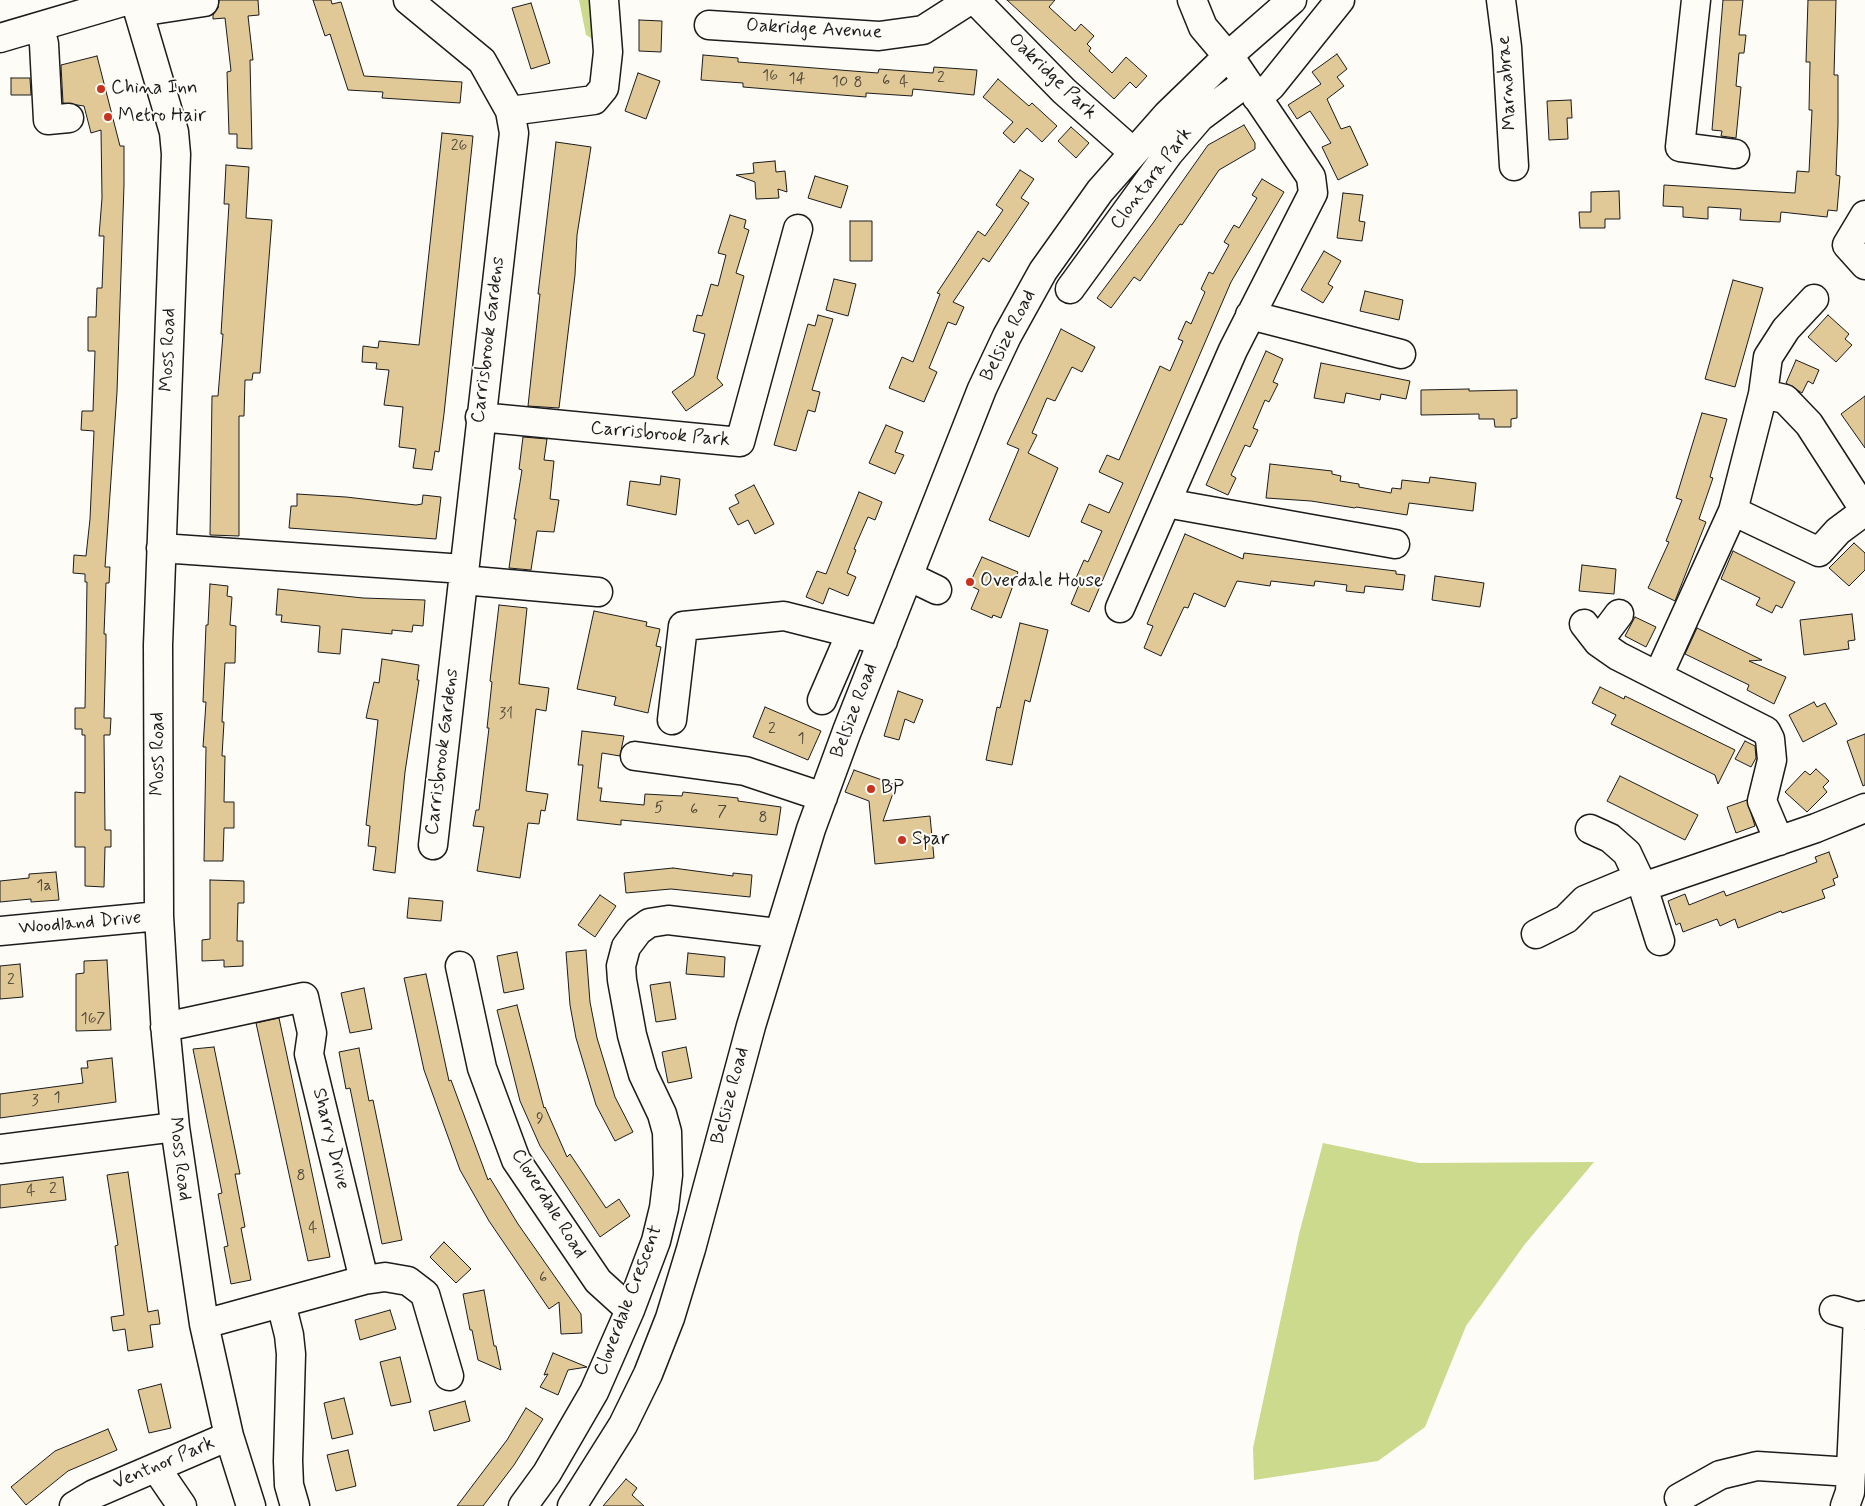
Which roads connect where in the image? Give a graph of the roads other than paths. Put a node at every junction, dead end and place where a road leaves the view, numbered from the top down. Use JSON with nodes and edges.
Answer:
{"nodes":[{"id":1,"x":408,"y":0,"type":"edge"},
{"id":2,"x":604,"y":0,"type":"edge"},
{"id":3,"x":970,"y":0,"type":"edge"},
{"id":4,"x":975,"y":0,"type":"edge"},
{"id":5,"x":1192,"y":0,"type":"edge"},
{"id":6,"x":1292,"y":0,"type":"edge"},
{"id":7,"x":1340,"y":0,"type":"edge"},
{"id":8,"x":1500,"y":0,"type":"edge"},
{"id":9,"x":1696,"y":0,"type":"edge"},
{"id":10,"x":204,"y":2,"type":"dead end"},
{"id":11,"x":134,"y":4,"type":"edge"},
{"id":12,"x":709,"y":25,"type":"dead end"},
{"id":13,"x":40,"y":27,"type":"junction"},
{"id":14,"x":0,"y":38,"type":"edge"},
{"id":15,"x":1228,"y":56,"type":"junction"},
{"id":16,"x":1252,"y":90,"type":"junction"},
{"id":17,"x":510,"y":111,"type":"junction"},
{"id":18,"x":69,"y":118,"type":"dead end"},
{"id":19,"x":1133,"y":152,"type":"junction"},
{"id":20,"x":1735,"y":154,"type":"dead end"},
{"id":21,"x":1514,"y":166,"type":"dead end"},
{"id":22,"x":1865,"y":214,"type":"edge"},
{"id":23,"x":798,"y":229,"type":"dead end"},
{"id":24,"x":1865,"y":265,"type":"edge"},
{"id":25,"x":1070,"y":289,"type":"dead end"},
{"id":26,"x":1805,"y":301,"type":"dead end"},
{"id":27,"x":1250,"y":315,"type":"junction"},
{"id":28,"x":1401,"y":354,"type":"dead end"},
{"id":29,"x":1763,"y":394,"type":"junction"},
{"id":30,"x":480,"y":418,"type":"junction"},
{"id":31,"x":1166,"y":504,"type":"junction"},
{"id":32,"x":1733,"y":511,"type":"junction"},
{"id":33,"x":1865,"y":511,"type":"edge"},
{"id":34,"x":1395,"y":544,"type":"dead end"},
{"id":35,"x":161,"y":548,"type":"junction"},
{"id":36,"x":464,"y":574,"type":"junction"},
{"id":37,"x":908,"y":576,"type":"junction"},
{"id":38,"x":937,"y":590,"type":"dead end"},
{"id":39,"x":598,"y":592,"type":"dead end"},
{"id":40,"x":1120,"y":608,"type":"dead end"},
{"id":41,"x":1620,"y":614,"type":"dead end"},
{"id":42,"x":851,"y":633,"type":"junction"},
{"id":43,"x":882,"y":641,"type":"junction"},
{"id":44,"x":1658,"y":676,"type":"junction"},
{"id":45,"x":822,"y":700,"type":"dead end"},
{"id":46,"x":672,"y":720,"type":"dead end"},
{"id":47,"x":635,"y":756,"type":"dead end"},
{"id":48,"x":822,"y":797,"type":"junction"},
{"id":49,"x":1865,"y":808,"type":"edge"},
{"id":50,"x":1590,"y":829,"type":"dead end"},
{"id":51,"x":1779,"y":840,"type":"junction"},
{"id":52,"x":433,"y":845,"type":"dead end"},
{"id":53,"x":1640,"y":883,"type":"junction"},
{"id":54,"x":159,"y":916,"type":"junction"},
{"id":55,"x":0,"y":931,"type":"edge"},
{"id":56,"x":777,"y":934,"type":"junction"},
{"id":57,"x":1536,"y":934,"type":"dead end"},
{"id":58,"x":1660,"y":941,"type":"dead end"},
{"id":59,"x":460,"y":966,"type":"dead end"},
{"id":60,"x":165,"y":1027,"type":"junction"},
{"id":61,"x":175,"y":1127,"type":"junction"},
{"id":62,"x":0,"y":1148,"type":"edge"},
{"id":63,"x":364,"y":1280,"type":"junction"},
{"id":64,"x":281,"y":1302,"type":"junction"},
{"id":65,"x":630,"y":1310,"type":"junction"},
{"id":66,"x":1852,"y":1314,"type":"edge"},
{"id":67,"x":204,"y":1324,"type":"junction"},
{"id":68,"x":449,"y":1376,"type":"dead end"},
{"id":69,"x":229,"y":1436,"type":"junction"},
{"id":70,"x":156,"y":1468,"type":"junction"},
{"id":71,"x":1851,"y":1472,"type":"junction"},
{"id":72,"x":1679,"y":1498,"type":"dead end"},
{"id":73,"x":74,"y":1506,"type":"edge"},
{"id":74,"x":182,"y":1506,"type":"edge"},
{"id":75,"x":251,"y":1506,"type":"edge"},
{"id":76,"x":295,"y":1506,"type":"edge"},
{"id":77,"x":523,"y":1506,"type":"edge"},
{"id":78,"x":572,"y":1506,"type":"edge"},
{"id":79,"x":1845,"y":1506,"type":"edge"}],
"edges":[{"from":1,"to":17,"type":"street"},
{"from":2,"to":17,"type":"street"},
{"from":3,"to":12,"type":"street","name":"Oakridge Avenue"},
{"from":4,"to":19,"type":"street","name":"Oakridge Park"},
{"from":5,"to":15,"type":"street"},
{"from":6,"to":15,"type":"street","name":"Belsize Road"},
{"from":7,"to":16,"type":"street","name":"Clontara Park"},
{"from":8,"to":21,"type":"street","name":"Marnabrae"},
{"from":9,"to":20,"type":"street"},
{"from":10,"to":11,"type":"street"},
{"from":11,"to":13,"type":"street"},
{"from":11,"to":35,"type":"street","name":"Moss Road"},
{"from":13,"to":14,"type":"street"},
{"from":13,"to":18,"type":"street"},
{"from":15,"to":16,"type":"street"},
{"from":15,"to":19,"type":"street","name":"Belsize Road"},
{"from":16,"to":25,"type":"street","name":"Clontara Park"},
{"from":16,"to":27,"type":"street"},
{"from":17,"to":30,"type":"street","name":"Carrisbrook Gardens"},
{"from":19,"to":37,"type":"street","name":"Belsize Road"},
{"from":22,"to":24,"type":"street"},
{"from":23,"to":30,"type":"street","name":"Carrisbrook Park"},
{"from":26,"to":29,"type":"street"},
{"from":27,"to":28,"type":"street"},
{"from":27,"to":31,"type":"street"},
{"from":29,"to":32,"type":"street"},
{"from":29,"to":33,"type":"street"},
{"from":30,"to":36,"type":"street","name":"Carrisbrook Gardens"},
{"from":31,"to":34,"type":"street"},
{"from":31,"to":40,"type":"street"},
{"from":32,"to":33,"type":"street"},
{"from":32,"to":44,"type":"street"},
{"from":35,"to":36,"type":"street"},
{"from":35,"to":54,"type":"street","name":"Moss Road"},
{"from":36,"to":39,"type":"street"},
{"from":36,"to":52,"type":"street","name":"Carrisbrook Gardens"},
{"from":37,"to":38,"type":"street"},
{"from":37,"to":43,"type":"street","name":"Belsize Road"},
{"from":41,"to":44,"type":"street"},
{"from":42,"to":43,"type":"street"},
{"from":42,"to":45,"type":"street"},
{"from":42,"to":46,"type":"street"},
{"from":43,"to":48,"type":"street","name":"Belsize Road"},
{"from":44,"to":51,"type":"street"},
{"from":47,"to":48,"type":"street"},
{"from":48,"to":56,"type":"street","name":"Belsize Road"},
{"from":49,"to":51,"type":"street"},
{"from":50,"to":53,"type":"street"},
{"from":51,"to":53,"type":"street"},
{"from":53,"to":57,"type":"street"},
{"from":53,"to":58,"type":"street"},
{"from":54,"to":55,"type":"street","name":"Woodland Drive"},
{"from":54,"to":60,"type":"street","name":"Moss Road"},
{"from":56,"to":65,"type":"street","name":"Cloverdale Crescent"},
{"from":56,"to":78,"type":"street","name":"Belsize Road"},
{"from":59,"to":65,"type":"street","name":"Cloverdale Road"},
{"from":60,"to":61,"type":"street","name":"Moss Road"},
{"from":60,"to":63,"type":"street","name":"Sharry Drive"},
{"from":61,"to":62,"type":"street"},
{"from":61,"to":67,"type":"street","name":"Moss Road"},
{"from":63,"to":64,"type":"street"},
{"from":63,"to":68,"type":"street"},
{"from":64,"to":67,"type":"street"},
{"from":64,"to":76,"type":"street"},
{"from":65,"to":77,"type":"street","name":"Cloverdale Crescent"},
{"from":66,"to":71,"type":"street"},
{"from":67,"to":69,"type":"street","name":"Moss Road"},
{"from":69,"to":70,"type":"street","name":"Ventnor Park"},
{"from":69,"to":75,"type":"street","name":"Moss Road"},
{"from":70,"to":73,"type":"street","name":"Ventnor Park"},
{"from":70,"to":74,"type":"street"},
{"from":71,"to":72,"type":"street"},
{"from":71,"to":79,"type":"street"}]}
